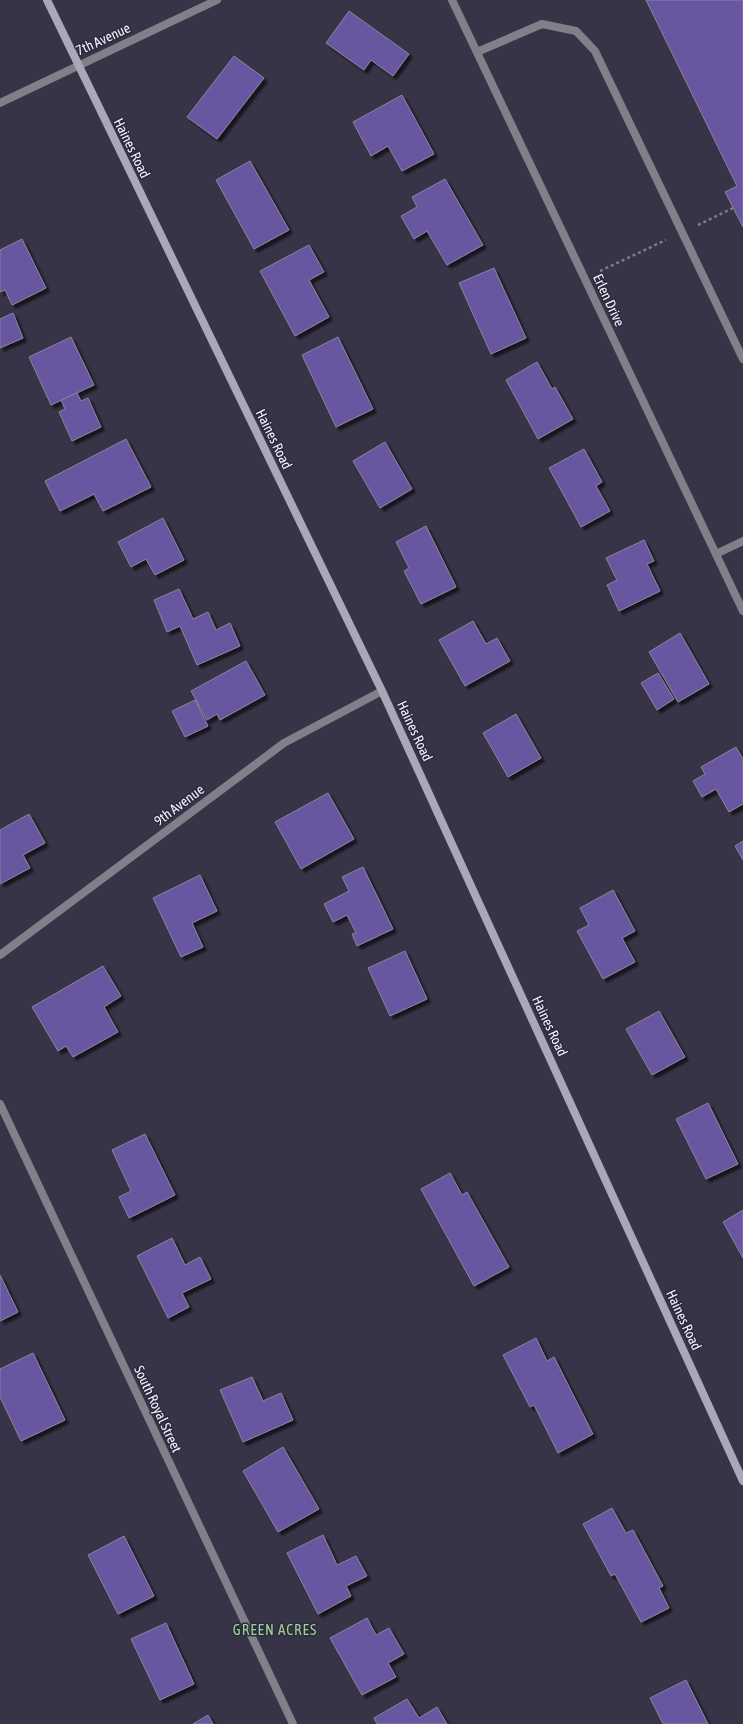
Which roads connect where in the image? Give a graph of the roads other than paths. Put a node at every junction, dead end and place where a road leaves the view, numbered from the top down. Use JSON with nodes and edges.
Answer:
{"nodes":[{"id":1,"x":47,"y":0,"type":"edge"},
{"id":2,"x":217,"y":0,"type":"edge"},
{"id":3,"x":452,"y":0,"type":"edge"},
{"id":4,"x":477,"y":52,"type":"junction"},
{"id":5,"x":78,"y":65,"type":"junction"},
{"id":6,"x":0,"y":103,"type":"edge"},
{"id":7,"x":743,"y":360,"type":"edge"},
{"id":8,"x":743,"y":541,"type":"edge"},
{"id":9,"x":716,"y":554,"type":"junction"},
{"id":10,"x":743,"y":611,"type":"edge"},
{"id":11,"x":382,"y":691,"type":"junction"},
{"id":12,"x":0,"y":955,"type":"edge"},
{"id":13,"x":0,"y":1104,"type":"edge"},
{"id":14,"x":743,"y":1481,"type":"edge"},
{"id":15,"x":293,"y":1724,"type":"edge"}],
"edges":[{"from":1,"to":5,"type":"main road","name":"Haines Road"},
{"from":2,"to":5,"type":"street","name":"7th Avenue"},
{"from":3,"to":4,"type":"street","name":"Erlen Drive"},
{"from":4,"to":7,"type":"street"},
{"from":4,"to":9,"type":"street","name":"Erlen Drive"},
{"from":5,"to":6,"type":"street","name":"7th Avenue"},
{"from":5,"to":11,"type":"main road","name":"Haines Road"},
{"from":8,"to":9,"type":"street"},
{"from":9,"to":10,"type":"street","name":"Erlen Drive"},
{"from":11,"to":12,"type":"street","name":"9th Avenue"},
{"from":11,"to":14,"type":"main road","name":"Haines Road"},
{"from":13,"to":15,"type":"street","name":"South Royal Street"}]}
